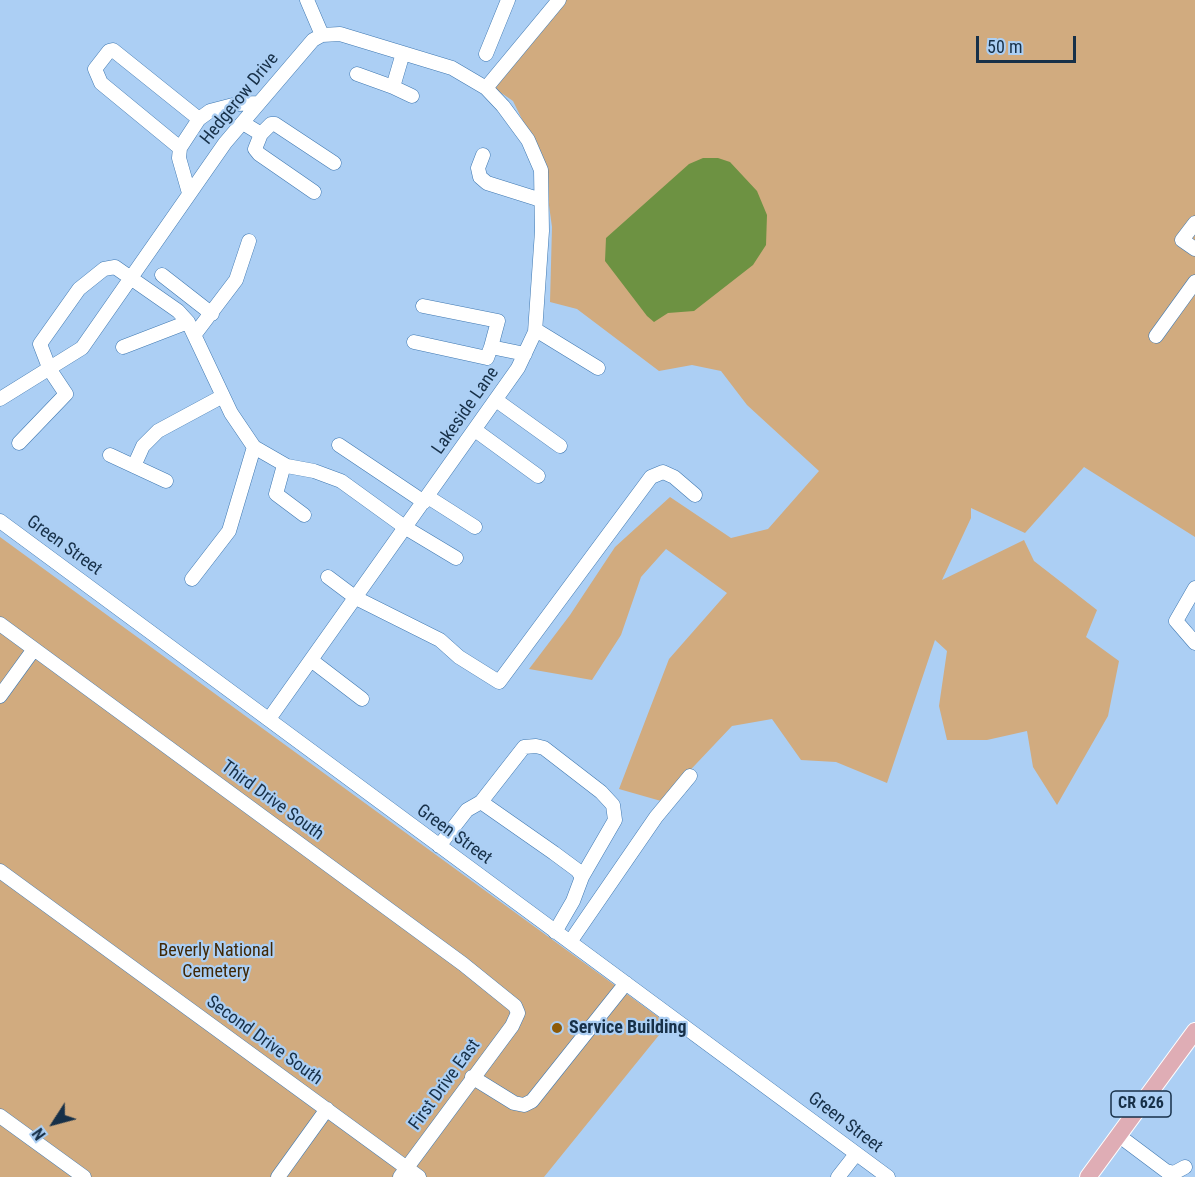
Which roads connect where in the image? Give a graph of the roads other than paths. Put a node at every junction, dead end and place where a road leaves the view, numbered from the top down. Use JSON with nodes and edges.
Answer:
{"nodes":[{"id":1,"x":307,"y":0,"type":"edge"},
{"id":2,"x":508,"y":0,"type":"edge"},
{"id":3,"x":559,"y":0,"type":"edge"},
{"id":4,"x":322,"y":35,"type":"junction"},
{"id":5,"x":403,"y":53,"type":"junction"},
{"id":6,"x":486,"y":54,"type":"dead end"},
{"id":7,"x":357,"y":74,"type":"dead end"},
{"id":8,"x":393,"y":87,"type":"junction"},
{"id":9,"x":486,"y":88,"type":"junction"},
{"id":10,"x":412,"y":96,"type":"dead end"},
{"id":11,"x":258,"y":103,"type":"junction"},
{"id":12,"x":199,"y":119,"type":"junction"},
{"id":13,"x":243,"y":123,"type":"junction"},
{"id":14,"x":261,"y":134,"type":"junction"},
{"id":15,"x":180,"y":148,"type":"junction"},
{"id":16,"x":483,"y":155,"type":"dead end"},
{"id":17,"x":334,"y":163,"type":"dead end"},
{"id":18,"x":314,"y":192,"type":"dead end"},
{"id":19,"x":189,"y":193,"type":"junction"},
{"id":20,"x":541,"y":200,"type":"junction"},
{"id":21,"x":1195,"y":223,"type":"edge"},
{"id":22,"x":249,"y":241,"type":"dead end"},
{"id":23,"x":1195,"y":249,"type":"edge"},
{"id":24,"x":162,"y":275,"type":"dead end"},
{"id":25,"x":130,"y":277,"type":"junction"},
{"id":26,"x":1195,"y":282,"type":"edge"},
{"id":27,"x":423,"y":306,"type":"dead end"},
{"id":28,"x":212,"y":314,"type":"junction"},
{"id":29,"x":188,"y":322,"type":"junction"},
{"id":30,"x":536,"y":330,"type":"junction"},
{"id":31,"x":195,"y":334,"type":"junction"},
{"id":32,"x":1156,"y":336,"type":"dead end"},
{"id":33,"x":414,"y":342,"type":"dead end"},
{"id":34,"x":123,"y":347,"type":"dead end"},
{"id":35,"x":491,"y":347,"type":"junction"},
{"id":36,"x":525,"y":354,"type":"junction"},
{"id":37,"x":598,"y":368,"type":"dead end"},
{"id":38,"x":50,"y":370,"type":"junction"},
{"id":39,"x":223,"y":396,"type":"junction"},
{"id":40,"x":0,"y":399,"type":"edge"},
{"id":41,"x":496,"y":400,"type":"junction"},
{"id":42,"x":475,"y":429,"type":"junction"},
{"id":43,"x":19,"y":443,"type":"dead end"},
{"id":44,"x":339,"y":445,"type":"dead end"},
{"id":45,"x":560,"y":446,"type":"dead end"},
{"id":46,"x":254,"y":447,"type":"junction"},
{"id":47,"x":110,"y":455,"type":"dead end"},
{"id":48,"x":284,"y":465,"type":"junction"},
{"id":49,"x":134,"y":466,"type":"junction"},
{"id":50,"x":538,"y":476,"type":"dead end"},
{"id":51,"x":166,"y":481,"type":"dead end"},
{"id":52,"x":695,"y":495,"type":"dead end"},
{"id":53,"x":426,"y":500,"type":"junction"},
{"id":54,"x":304,"y":515,"type":"dead end"},
{"id":55,"x":0,"y":521,"type":"edge"},
{"id":56,"x":476,"y":527,"type":"dead end"},
{"id":57,"x":406,"y":528,"type":"junction"},
{"id":58,"x":456,"y":558,"type":"dead end"},
{"id":59,"x":328,"y":577,"type":"dead end"},
{"id":60,"x":192,"y":579,"type":"dead end"},
{"id":61,"x":1195,"y":588,"type":"edge"},
{"id":62,"x":356,"y":598,"type":"junction"},
{"id":63,"x":0,"y":624,"type":"edge"},
{"id":64,"x":1195,"y":643,"type":"edge"},
{"id":65,"x":34,"y":649,"type":"junction"},
{"id":66,"x":311,"y":660,"type":"junction"},
{"id":67,"x":0,"y":696,"type":"edge"},
{"id":68,"x":362,"y":699,"type":"dead end"},
{"id":69,"x":268,"y":719,"type":"junction"},
{"id":70,"x":690,"y":776,"type":"dead end"},
{"id":71,"x":481,"y":802,"type":"junction"},
{"id":72,"x":439,"y":846,"type":"junction"},
{"id":73,"x":0,"y":871,"type":"edge"},
{"id":74,"x":582,"y":877,"type":"junction"},
{"id":75,"x":555,"y":932,"type":"junction"},
{"id":76,"x":570,"y":942,"type":"junction"},
{"id":77,"x":626,"y":984,"type":"junction"},
{"id":78,"x":518,"y":1013,"type":"joint"},
{"id":79,"x":1195,"y":1031,"type":"edge"},
{"id":80,"x":472,"y":1077,"type":"junction"},
{"id":81,"x":327,"y":1109,"type":"junction"},
{"id":82,"x":0,"y":1116,"type":"edge"},
{"id":83,"x":1118,"y":1135,"type":"junction"},
{"id":84,"x":856,"y":1154,"type":"junction"},
{"id":85,"x":1185,"y":1167,"type":"dead end"},
{"id":86,"x":404,"y":1172,"type":"edge"},
{"id":87,"x":84,"y":1177,"type":"edge"},
{"id":88,"x":278,"y":1177,"type":"edge"},
{"id":89,"x":419,"y":1177,"type":"edge"},
{"id":90,"x":838,"y":1177,"type":"edge"},
{"id":91,"x":888,"y":1177,"type":"edge"},
{"id":92,"x":1088,"y":1177,"type":"edge"}],
"edges":[{"from":1,"to":4,"type":"street"},
{"from":2,"to":6,"type":"street"},
{"from":3,"to":9,"type":"street"},
{"from":4,"to":5,"type":"street"},
{"from":4,"to":11,"type":"street","name":"Hedgerow Drive"},
{"from":5,"to":8,"type":"street"},
{"from":5,"to":9,"type":"street"},
{"from":7,"to":8,"type":"street"},
{"from":8,"to":10,"type":"street"},
{"from":9,"to":20,"type":"street","name":"Lakeside Lane"},
{"from":11,"to":12,"type":"street"},
{"from":11,"to":13,"type":"street","name":"Hedgerow Drive"},
{"from":12,"to":15,"type":"street"},
{"from":12,"to":15,"type":"street"},
{"from":13,"to":14,"type":"street"},
{"from":13,"to":19,"type":"street","name":"Hedgerow Drive"},
{"from":14,"to":17,"type":"street"},
{"from":14,"to":18,"type":"street"},
{"from":15,"to":19,"type":"street"},
{"from":16,"to":20,"type":"street"},
{"from":19,"to":25,"type":"street","name":"Hedgerow Drive"},
{"from":20,"to":30,"type":"street","name":"Lakeside Lane"},
{"from":21,"to":23,"type":"street"},
{"from":22,"to":28,"type":"street"},
{"from":24,"to":28,"type":"street"},
{"from":25,"to":29,"type":"street"},
{"from":25,"to":38,"type":"street","name":"Hedgerow Drive"},
{"from":25,"to":38,"type":"street"},
{"from":26,"to":32,"type":"street"},
{"from":27,"to":35,"type":"street"},
{"from":28,"to":31,"type":"street"},
{"from":29,"to":31,"type":"street"},
{"from":29,"to":34,"type":"street"},
{"from":30,"to":36,"type":"street","name":"Lakeside Lane"},
{"from":30,"to":37,"type":"street"},
{"from":31,"to":39,"type":"street"},
{"from":33,"to":35,"type":"street"},
{"from":35,"to":36,"type":"street"},
{"from":36,"to":41,"type":"street","name":"Lakeside Lane"},
{"from":38,"to":40,"type":"street","name":"Hedgerow Drive"},
{"from":38,"to":43,"type":"street"},
{"from":39,"to":46,"type":"street"},
{"from":39,"to":49,"type":"street"},
{"from":41,"to":42,"type":"street","name":"Lakeside Lane"},
{"from":41,"to":45,"type":"street"},
{"from":42,"to":50,"type":"street"},
{"from":42,"to":53,"type":"street","name":"Lakeside Lane"},
{"from":44,"to":53,"type":"street"},
{"from":46,"to":48,"type":"street"},
{"from":46,"to":60,"type":"street"},
{"from":47,"to":49,"type":"street"},
{"from":48,"to":54,"type":"street"},
{"from":48,"to":57,"type":"street"},
{"from":49,"to":51,"type":"street"},
{"from":52,"to":62,"type":"street"},
{"from":53,"to":56,"type":"street"},
{"from":53,"to":57,"type":"street","name":"Lakeside Lane"},
{"from":55,"to":69,"type":"street","name":"Green Street"},
{"from":57,"to":58,"type":"street"},
{"from":57,"to":62,"type":"street","name":"Lakeside Lane"},
{"from":59,"to":62,"type":"street"},
{"from":61,"to":64,"type":"street"},
{"from":62,"to":66,"type":"street","name":"Lakeside Lane"},
{"from":63,"to":65,"type":"street","name":"Third Drive South"},
{"from":65,"to":67,"type":"street"},
{"from":65,"to":78,"type":"street","name":"Third Drive South"},
{"from":66,"to":68,"type":"street"},
{"from":66,"to":69,"type":"street","name":"Lakeside Lane"},
{"from":69,"to":72,"type":"street","name":"Green Street"},
{"from":70,"to":76,"type":"street"},
{"from":71,"to":72,"type":"street"},
{"from":71,"to":74,"type":"street"},
{"from":71,"to":74,"type":"street"},
{"from":72,"to":75,"type":"street","name":"Green Street"},
{"from":73,"to":81,"type":"street","name":"Second Drive South"},
{"from":74,"to":75,"type":"street"},
{"from":75,"to":76,"type":"street","name":"Green Street"},
{"from":76,"to":77,"type":"street","name":"Green Street"},
{"from":77,"to":80,"type":"street"},
{"from":77,"to":84,"type":"street","name":"Green Street"},
{"from":78,"to":80,"type":"street","name":"First Drive East"},
{"from":79,"to":83,"type":"main road","number":"CR 626"},
{"from":80,"to":86,"type":"street","name":"First Drive East"},
{"from":81,"to":86,"type":"street","name":"Second Drive South"},
{"from":81,"to":88,"type":"street"},
{"from":82,"to":87,"type":"street"},
{"from":83,"to":85,"type":"street"},
{"from":83,"to":92,"type":"main road","number":"CR 626"},
{"from":84,"to":90,"type":"street"},
{"from":84,"to":91,"type":"street","name":"Green Street"},
{"from":86,"to":89,"type":"street","name":"Second Drive South"}]}
